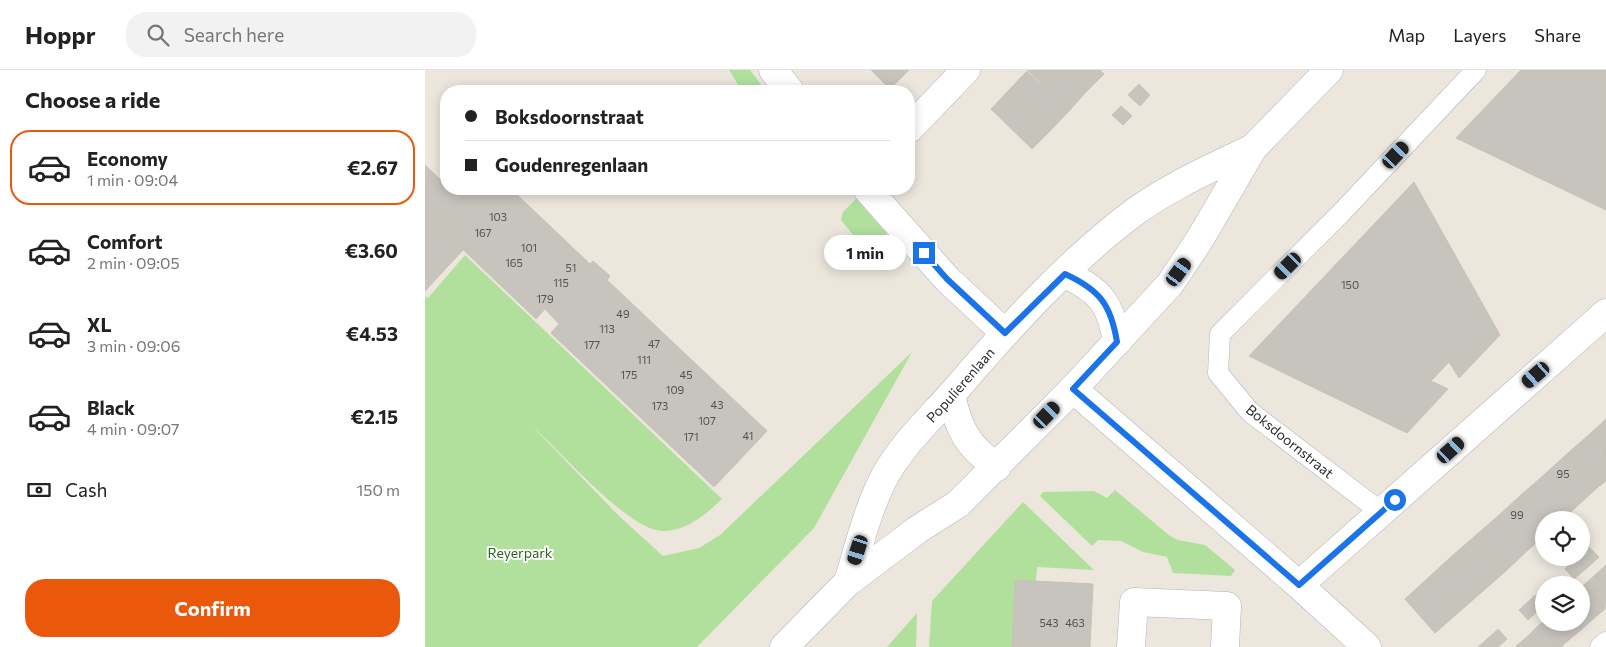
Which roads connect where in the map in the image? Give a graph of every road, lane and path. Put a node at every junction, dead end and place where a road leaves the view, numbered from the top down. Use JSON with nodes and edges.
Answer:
{"nodes":[{"id":1,"x":773,"y":70,"type":"edge"},
{"id":2,"x":966,"y":70,"type":"edge"},
{"id":3,"x":1329,"y":70,"type":"edge"},
{"id":4,"x":1477,"y":70,"type":"edge"},
{"id":5,"x":785,"y":85,"type":"edge"},
{"id":6,"x":915,"y":124,"type":"edge"},
{"id":7,"x":1253,"y":148,"type":"junction"},
{"id":8,"x":872,"y":195,"type":"edge"},
{"id":9,"x":1065,"y":274,"type":"junction"},
{"id":10,"x":1606,"y":313,"type":"edge"},
{"id":11,"x":1005,"y":333,"type":"junction"},
{"id":12,"x":1117,"y":342,"type":"junction"},
{"id":13,"x":1073,"y":389,"type":"junction"},
{"id":14,"x":951,"y":395,"type":"junction"},
{"id":15,"x":997,"y":467,"type":"junction"},
{"id":16,"x":1381,"y":512,"type":"junction"},
{"id":17,"x":848,"y":582,"type":"junction"},
{"id":18,"x":1299,"y":585,"type":"junction"},
{"id":19,"x":1606,"y":642,"type":"edge"},
{"id":20,"x":784,"y":647,"type":"edge"},
{"id":21,"x":1131,"y":647,"type":"edge"},
{"id":22,"x":1225,"y":647,"type":"edge"},
{"id":23,"x":1367,"y":647,"type":"edge"},
{"id":24,"x":1600,"y":647,"type":"edge"}],
"edges":[{"from":1,"to":5,"type":"street"},
{"from":2,"to":6,"type":"street"},
{"from":3,"to":7,"type":"street","name":"Populierenlaan"},
{"from":4,"to":16,"type":"lane","name":"Boksdoornstraat"},
{"from":7,"to":9,"type":"street","name":"Populierenlaan"},
{"from":7,"to":12,"type":"street","name":"Populierenlaan"},
{"from":8,"to":11,"type":"street"},
{"from":9,"to":11,"type":"street","name":"Populierenlaan"},
{"from":9,"to":12,"type":"street"},
{"from":10,"to":16,"type":"street"},
{"from":11,"to":14,"type":"street","name":"Populierenlaan"},
{"from":12,"to":13,"type":"street","name":"Populierenlaan"},
{"from":13,"to":15,"type":"street","name":"Populierenlaan"},
{"from":13,"to":18,"type":"street"},
{"from":14,"to":15,"type":"street"},
{"from":14,"to":17,"type":"street","name":"Populierenlaan"},
{"from":15,"to":17,"type":"street","name":"Populierenlaan"},
{"from":16,"to":18,"type":"street"},
{"from":17,"to":20,"type":"street","name":"Populierenlaan"},
{"from":18,"to":23,"type":"street"},
{"from":19,"to":24,"type":"lane"},
{"from":21,"to":22,"type":"street"}]}
